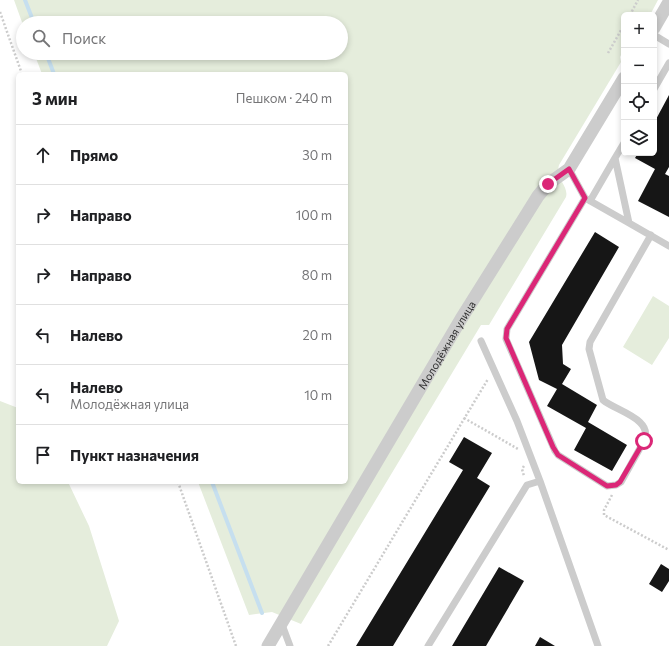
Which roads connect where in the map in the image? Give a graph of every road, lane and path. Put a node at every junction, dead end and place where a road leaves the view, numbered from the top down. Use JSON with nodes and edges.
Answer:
{"nodes":[{"id":1,"x":638,"y":0,"type":"edge"},
{"id":2,"x":669,"y":2,"type":"edge"},
{"id":3,"x":0,"y":12,"type":"edge"},
{"id":4,"x":632,"y":12,"type":"edge"},
{"id":5,"x":657,"y":23,"type":"edge"},
{"id":6,"x":621,"y":30,"type":"edge"},
{"id":7,"x":657,"y":37,"type":"edge"},
{"id":8,"x":669,"y":44,"type":"edge"},
{"id":9,"x":608,"y":53,"type":"dead end"},
{"id":10,"x":16,"y":57,"type":"edge"},
{"id":11,"x":17,"y":60,"type":"edge"},
{"id":12,"x":669,"y":63,"type":"edge"},
{"id":13,"x":21,"y":72,"type":"edge"},
{"id":14,"x":621,"y":83,"type":"edge"},
{"id":15,"x":657,"y":84,"type":"edge"},
{"id":16,"x":621,"y":148,"type":"edge"},
{"id":17,"x":615,"y":158,"type":"junction"},
{"id":18,"x":569,"y":169,"type":"junction"},
{"id":19,"x":587,"y":200,"type":"junction"},
{"id":20,"x":629,"y":223,"type":"junction"},
{"id":21,"x":651,"y":235,"type":"junction"},
{"id":22,"x":669,"y":246,"type":"edge"},
{"id":23,"x":481,"y":341,"type":"dead end"},
{"id":24,"x":496,"y":373,"type":"junction"},
{"id":25,"x":464,"y":418,"type":"junction"},
{"id":26,"x":524,"y":453,"type":"dead end"},
{"id":27,"x":525,"y":464,"type":"dead end"},
{"id":28,"x":540,"y":481,"type":"junction"},
{"id":29,"x":179,"y":484,"type":"edge"},
{"id":30,"x":527,"y":485,"type":"junction"},
{"id":31,"x":616,"y":485,"type":"junction"},
{"id":32,"x":669,"y":550,"type":"edge"},
{"id":33,"x":281,"y":622,"type":"junction"},
{"id":34,"x":236,"y":646,"type":"edge"},
{"id":35,"x":268,"y":646,"type":"edge"},
{"id":36,"x":290,"y":646,"type":"edge"},
{"id":37,"x":328,"y":646,"type":"edge"},
{"id":38,"x":428,"y":646,"type":"edge"},
{"id":39,"x":598,"y":646,"type":"edge"}],
"edges":[{"from":1,"to":4,"type":"path"},
{"from":2,"to":5,"type":"street"},
{"from":3,"to":10,"type":"path"},
{"from":6,"to":9,"type":"path"},
{"from":7,"to":8,"type":"lane"},
{"from":11,"to":13,"type":"path"},
{"from":12,"to":15,"type":"lane"},
{"from":14,"to":18,"type":"street","name":"Молодёжная улица"},
{"from":16,"to":17,"type":"lane"},
{"from":17,"to":19,"type":"lane"},
{"from":17,"to":20,"type":"lane"},
{"from":18,"to":19,"type":"lane"},
{"from":18,"to":33,"type":"street","name":"Молодёжная улица"},
{"from":19,"to":20,"type":"lane"},
{"from":19,"to":31,"type":"lane"},
{"from":20,"to":21,"type":"lane"},
{"from":21,"to":22,"type":"lane"},
{"from":21,"to":31,"type":"lane"},
{"from":23,"to":24,"type":"lane"},
{"from":24,"to":25,"type":"path"},
{"from":24,"to":28,"type":"lane"},
{"from":25,"to":26,"type":"path"},
{"from":25,"to":37,"type":"path"},
{"from":27,"to":30,"type":"path"},
{"from":28,"to":30,"type":"lane"},
{"from":28,"to":39,"type":"lane"},
{"from":29,"to":34,"type":"path"},
{"from":30,"to":38,"type":"lane"},
{"from":31,"to":32,"type":"path"},
{"from":33,"to":35,"type":"street","name":"Молодёжная улица"},
{"from":33,"to":36,"type":"lane"}]}
